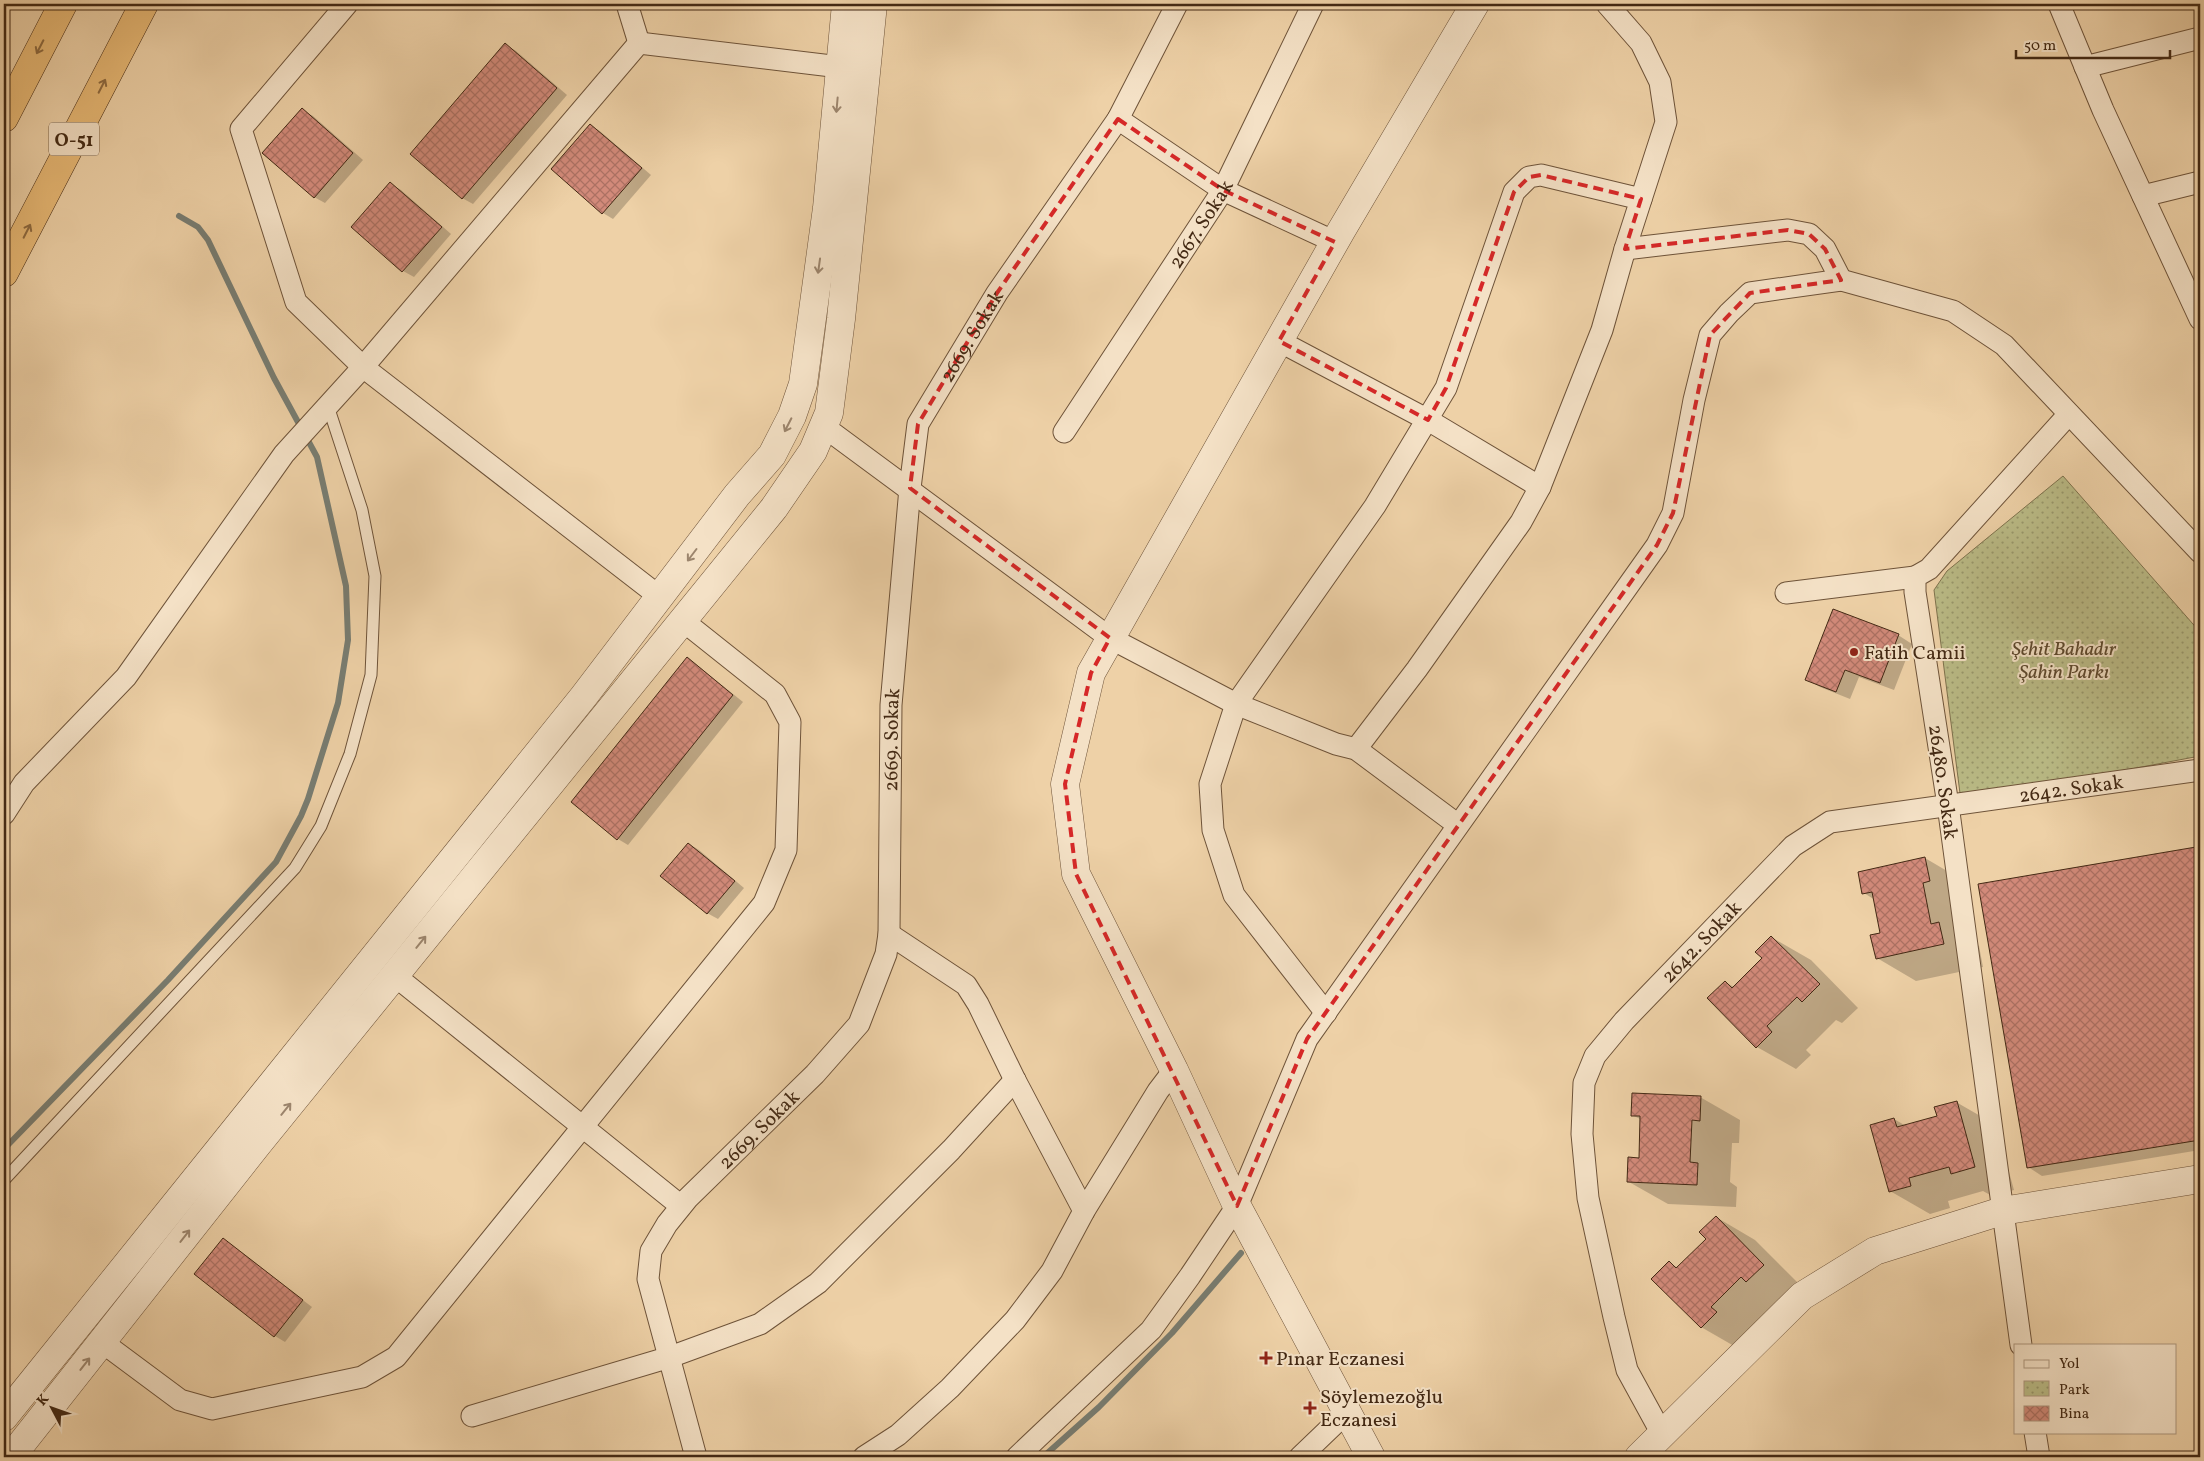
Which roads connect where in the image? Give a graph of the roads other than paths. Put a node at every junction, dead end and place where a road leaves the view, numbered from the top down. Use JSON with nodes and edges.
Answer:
{"nodes":[{"id":1,"x":63,"y":4,"type":"edge"},
{"id":2,"x":144,"y":4,"type":"edge"},
{"id":3,"x":347,"y":4,"type":"edge"},
{"id":4,"x":627,"y":4,"type":"edge"},
{"id":5,"x":846,"y":4,"type":"edge"},
{"id":6,"x":873,"y":4,"type":"edge"},
{"id":7,"x":1177,"y":4,"type":"edge"},
{"id":8,"x":1313,"y":4,"type":"edge"},
{"id":9,"x":1474,"y":4,"type":"edge"},
{"id":10,"x":1607,"y":4,"type":"edge"},
{"id":11,"x":2059,"y":4,"type":"edge"},
{"id":12,"x":2200,"y":38,"type":"edge"},
{"id":13,"x":640,"y":43,"type":"junction"},
{"id":14,"x":840,"y":67,"type":"junction"},
{"id":15,"x":2085,"y":67,"type":"junction"},
{"id":16,"x":4,"y":118,"type":"edge"},
{"id":17,"x":1118,"y":118,"type":"junction"},
{"id":18,"x":2200,"y":182,"type":"edge"},
{"id":19,"x":1223,"y":190,"type":"junction"},
{"id":20,"x":2143,"y":196,"type":"junction"},
{"id":21,"x":1641,"y":199,"type":"junction"},
{"id":22,"x":1335,"y":242,"type":"junction"},
{"id":23,"x":1625,"y":249,"type":"junction"},
{"id":24,"x":4,"y":273,"type":"edge"},
{"id":25,"x":1841,"y":280,"type":"junction"},
{"id":26,"x":2200,"y":319,"type":"edge"},
{"id":27,"x":1279,"y":341,"type":"junction"},
{"id":28,"x":363,"y":367,"type":"junction"},
{"id":29,"x":328,"y":406,"type":"junction"},
{"id":30,"x":2070,"y":414,"type":"junction"},
{"id":31,"x":1428,"y":420,"type":"junction"},
{"id":32,"x":824,"y":426,"type":"junction"},
{"id":33,"x":1064,"y":432,"type":"dead end"},
{"id":34,"x":1540,"y":486,"type":"junction"},
{"id":35,"x":910,"y":488,"type":"junction"},
{"id":36,"x":2196,"y":540,"type":"edge"},
{"id":37,"x":1914,"y":577,"type":"junction"},
{"id":38,"x":1786,"y":592,"type":"dead end"},
{"id":39,"x":660,"y":597,"type":"junction"},
{"id":40,"x":682,"y":620,"type":"junction"},
{"id":41,"x":1110,"y":638,"type":"junction"},
{"id":42,"x":1236,"y":704,"type":"junction"},
{"id":43,"x":1356,"y":749,"type":"junction"},
{"id":44,"x":2200,"y":770,"type":"edge"},
{"id":45,"x":1948,"y":805,"type":"junction"},
{"id":46,"x":4,"y":814,"type":"edge"},
{"id":47,"x":1458,"y":825,"type":"junction"},
{"id":48,"x":889,"y":934,"type":"junction"},
{"id":49,"x":394,"y":976,"type":"junction"},
{"id":50,"x":1326,"y":1013,"type":"junction"},
{"id":51,"x":1174,"y":1070,"type":"junction"},
{"id":52,"x":1015,"y":1080,"type":"junction"},
{"id":53,"x":583,"y":1128,"type":"junction"},
{"id":54,"x":2200,"y":1179,"type":"edge"},
{"id":55,"x":4,"y":1180,"type":"edge"},
{"id":56,"x":681,"y":1206,"type":"junction"},
{"id":57,"x":1237,"y":1206,"type":"junction"},
{"id":58,"x":1084,"y":1211,"type":"junction"},
{"id":59,"x":2002,"y":1211,"type":"junction"},
{"id":60,"x":102,"y":1342,"type":"junction"},
{"id":61,"x":2020,"y":1344,"type":"edge"},
{"id":62,"x":670,"y":1358,"type":"junction"},
{"id":63,"x":1347,"y":1412,"type":"junction"},
{"id":64,"x":472,"y":1416,"type":"dead end"},
{"id":65,"x":4,"y":1417,"type":"edge"},
{"id":66,"x":1662,"y":1434,"type":"junction"},
{"id":67,"x":2035,"y":1434,"type":"edge"},
{"id":68,"x":11,"y":1457,"type":"edge"},
{"id":69,"x":696,"y":1457,"type":"edge"},
{"id":70,"x":864,"y":1457,"type":"edge"},
{"id":71,"x":1017,"y":1457,"type":"edge"},
{"id":72,"x":1300,"y":1457,"type":"edge"},
{"id":73,"x":1371,"y":1457,"type":"edge"},
{"id":74,"x":1639,"y":1457,"type":"edge"},
{"id":75,"x":2039,"y":1457,"type":"edge"}],
"edges":[{"from":1,"to":16,"type":"highway","one_way":true},
{"from":24,"to":2,"type":"highway","number":"O-51","one_way":true},
{"from":3,"to":28,"type":"street"},
{"from":4,"to":13,"type":"street"},
{"from":5,"to":14,"type":"street"},
{"from":6,"to":32,"type":"street"},
{"from":7,"to":17,"type":"street","name":"2669. Sokak"},
{"from":8,"to":19,"type":"street","name":"2667. Sokak"},
{"from":9,"to":22,"type":"street"},
{"from":10,"to":21,"type":"street"},
{"from":11,"to":15,"type":"street"},
{"from":12,"to":15,"type":"street"},
{"from":13,"to":14,"type":"street"},
{"from":13,"to":28,"type":"street"},
{"from":14,"to":39,"type":"street","one_way":true},
{"from":15,"to":20,"type":"street"},
{"from":17,"to":19,"type":"street"},
{"from":17,"to":35,"type":"street","name":"2669. Sokak"},
{"from":18,"to":20,"type":"street"},
{"from":19,"to":22,"type":"street"},
{"from":19,"to":33,"type":"street","name":"2667. Sokak"},
{"from":20,"to":26,"type":"street"},
{"from":21,"to":23,"type":"street"},
{"from":21,"to":31,"type":"street"},
{"from":22,"to":27,"type":"street"},
{"from":23,"to":25,"type":"street"},
{"from":23,"to":34,"type":"street"},
{"from":25,"to":30,"type":"street"},
{"from":25,"to":47,"type":"street"},
{"from":27,"to":31,"type":"street"},
{"from":27,"to":41,"type":"street"},
{"from":28,"to":29,"type":"street"},
{"from":28,"to":39,"type":"street"},
{"from":29,"to":46,"type":"street"},
{"from":29,"to":55,"type":"lane"},
{"from":30,"to":36,"type":"street"},
{"from":30,"to":37,"type":"street"},
{"from":31,"to":34,"type":"street"},
{"from":31,"to":42,"type":"street"},
{"from":32,"to":35,"type":"street"},
{"from":32,"to":40,"type":"street"},
{"from":34,"to":43,"type":"street"},
{"from":35,"to":41,"type":"street"},
{"from":35,"to":48,"type":"street","name":"2669. Sokak"},
{"from":37,"to":38,"type":"street"},
{"from":37,"to":45,"type":"street","name":"26480. Sokak"},
{"from":39,"to":65,"type":"street"},
{"from":49,"to":40,"type":"street","one_way":true},
{"from":40,"to":53,"type":"street"},
{"from":41,"to":42,"type":"street"},
{"from":41,"to":51,"type":"street"},
{"from":42,"to":43,"type":"street"},
{"from":42,"to":50,"type":"street"},
{"from":43,"to":47,"type":"street"},
{"from":44,"to":45,"type":"street","name":"2642. Sokak"},
{"from":45,"to":59,"type":"street","name":"26480. Sokak"},
{"from":45,"to":66,"type":"street","name":"2642. Sokak"},
{"from":47,"to":50,"type":"street"},
{"from":48,"to":52,"type":"street"},
{"from":48,"to":56,"type":"street","name":"2669. Sokak"},
{"from":49,"to":53,"type":"street"},
{"from":60,"to":49,"type":"street","one_way":true},
{"from":50,"to":57,"type":"street"},
{"from":51,"to":57,"type":"street"},
{"from":51,"to":58,"type":"street"},
{"from":52,"to":58,"type":"street"},
{"from":52,"to":62,"type":"street"},
{"from":53,"to":56,"type":"street"},
{"from":53,"to":60,"type":"street"},
{"from":54,"to":59,"type":"street"},
{"from":56,"to":62,"type":"street","name":"2669. Sokak"},
{"from":57,"to":63,"type":"street"},
{"from":57,"to":71,"type":"street"},
{"from":58,"to":70,"type":"street"},
{"from":59,"to":61,"type":"street","name":"26480. Sokak"},
{"from":59,"to":66,"type":"street"},
{"from":68,"to":60,"type":"street","one_way":true},
{"from":62,"to":64,"type":"street"},
{"from":62,"to":69,"type":"street","name":"2669. Sokak"},
{"from":63,"to":72,"type":"street"},
{"from":63,"to":73,"type":"street"},
{"from":66,"to":74,"type":"street"},
{"from":67,"to":75,"type":"street"}]}
